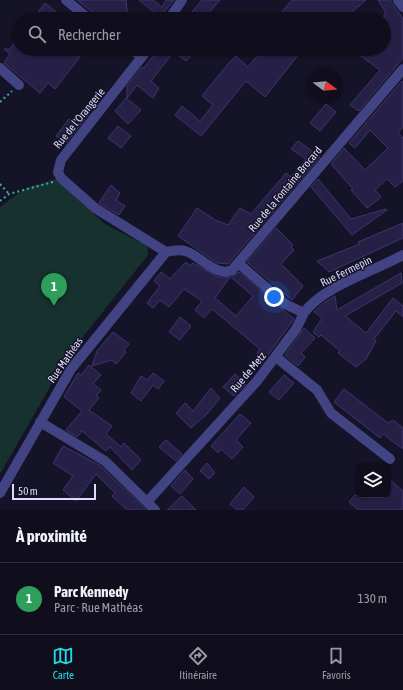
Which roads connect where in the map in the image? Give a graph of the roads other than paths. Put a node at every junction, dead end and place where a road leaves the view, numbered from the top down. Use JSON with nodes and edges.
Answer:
{"nodes":[{"id":1,"x":66,"y":0,"type":"edge"},
{"id":2,"x":182,"y":0,"type":"edge"},
{"id":3,"x":398,"y":0,"type":"edge"},
{"id":4,"x":403,"y":7,"type":"edge"},
{"id":5,"x":81,"y":12,"type":"edge"},
{"id":6,"x":174,"y":12,"type":"edge"},
{"id":7,"x":143,"y":56,"type":"edge"},
{"id":8,"x":0,"y":68,"type":"edge"},
{"id":9,"x":403,"y":69,"type":"edge"},
{"id":10,"x":19,"y":85,"type":"road end"},
{"id":11,"x":166,"y":252,"type":"junction"},
{"id":12,"x":403,"y":256,"type":"edge"},
{"id":13,"x":238,"y":263,"type":"junction"},
{"id":14,"x":304,"y":313,"type":"junction"},
{"id":15,"x":276,"y":357,"type":"junction"},
{"id":16,"x":40,"y":422,"type":"junction"},
{"id":17,"x":390,"y":459,"type":"dead end"},
{"id":18,"x":0,"y":493,"type":"edge"},
{"id":19,"x":147,"y":502,"type":"junction"},
{"id":20,"x":155,"y":510,"type":"edge"}],
"edges":[{"from":1,"to":5,"type":"street"},
{"from":2,"to":6,"type":"street"},
{"from":3,"to":4,"type":"street"},
{"from":7,"to":11,"type":"street","name":"Rue de l'Orangerie"},
{"from":8,"to":10,"type":"street"},
{"from":9,"to":13,"type":"street","name":"Rue de la Fontaine Brocard"},
{"from":11,"to":13,"type":"street","name":"Rue de la Fontaine Brocard"},
{"from":11,"to":16,"type":"street","name":"Rue Mathéas"},
{"from":12,"to":14,"type":"street","name":"Rue Fermepin"},
{"from":13,"to":14,"type":"street"},
{"from":14,"to":15,"type":"street","name":"Rue de Metz"},
{"from":15,"to":17,"type":"street"},
{"from":15,"to":19,"type":"street","name":"Rue de Metz"},
{"from":16,"to":18,"type":"street","name":"Rue Mathéas"},
{"from":16,"to":19,"type":"street"},
{"from":19,"to":20,"type":"street"}]}
